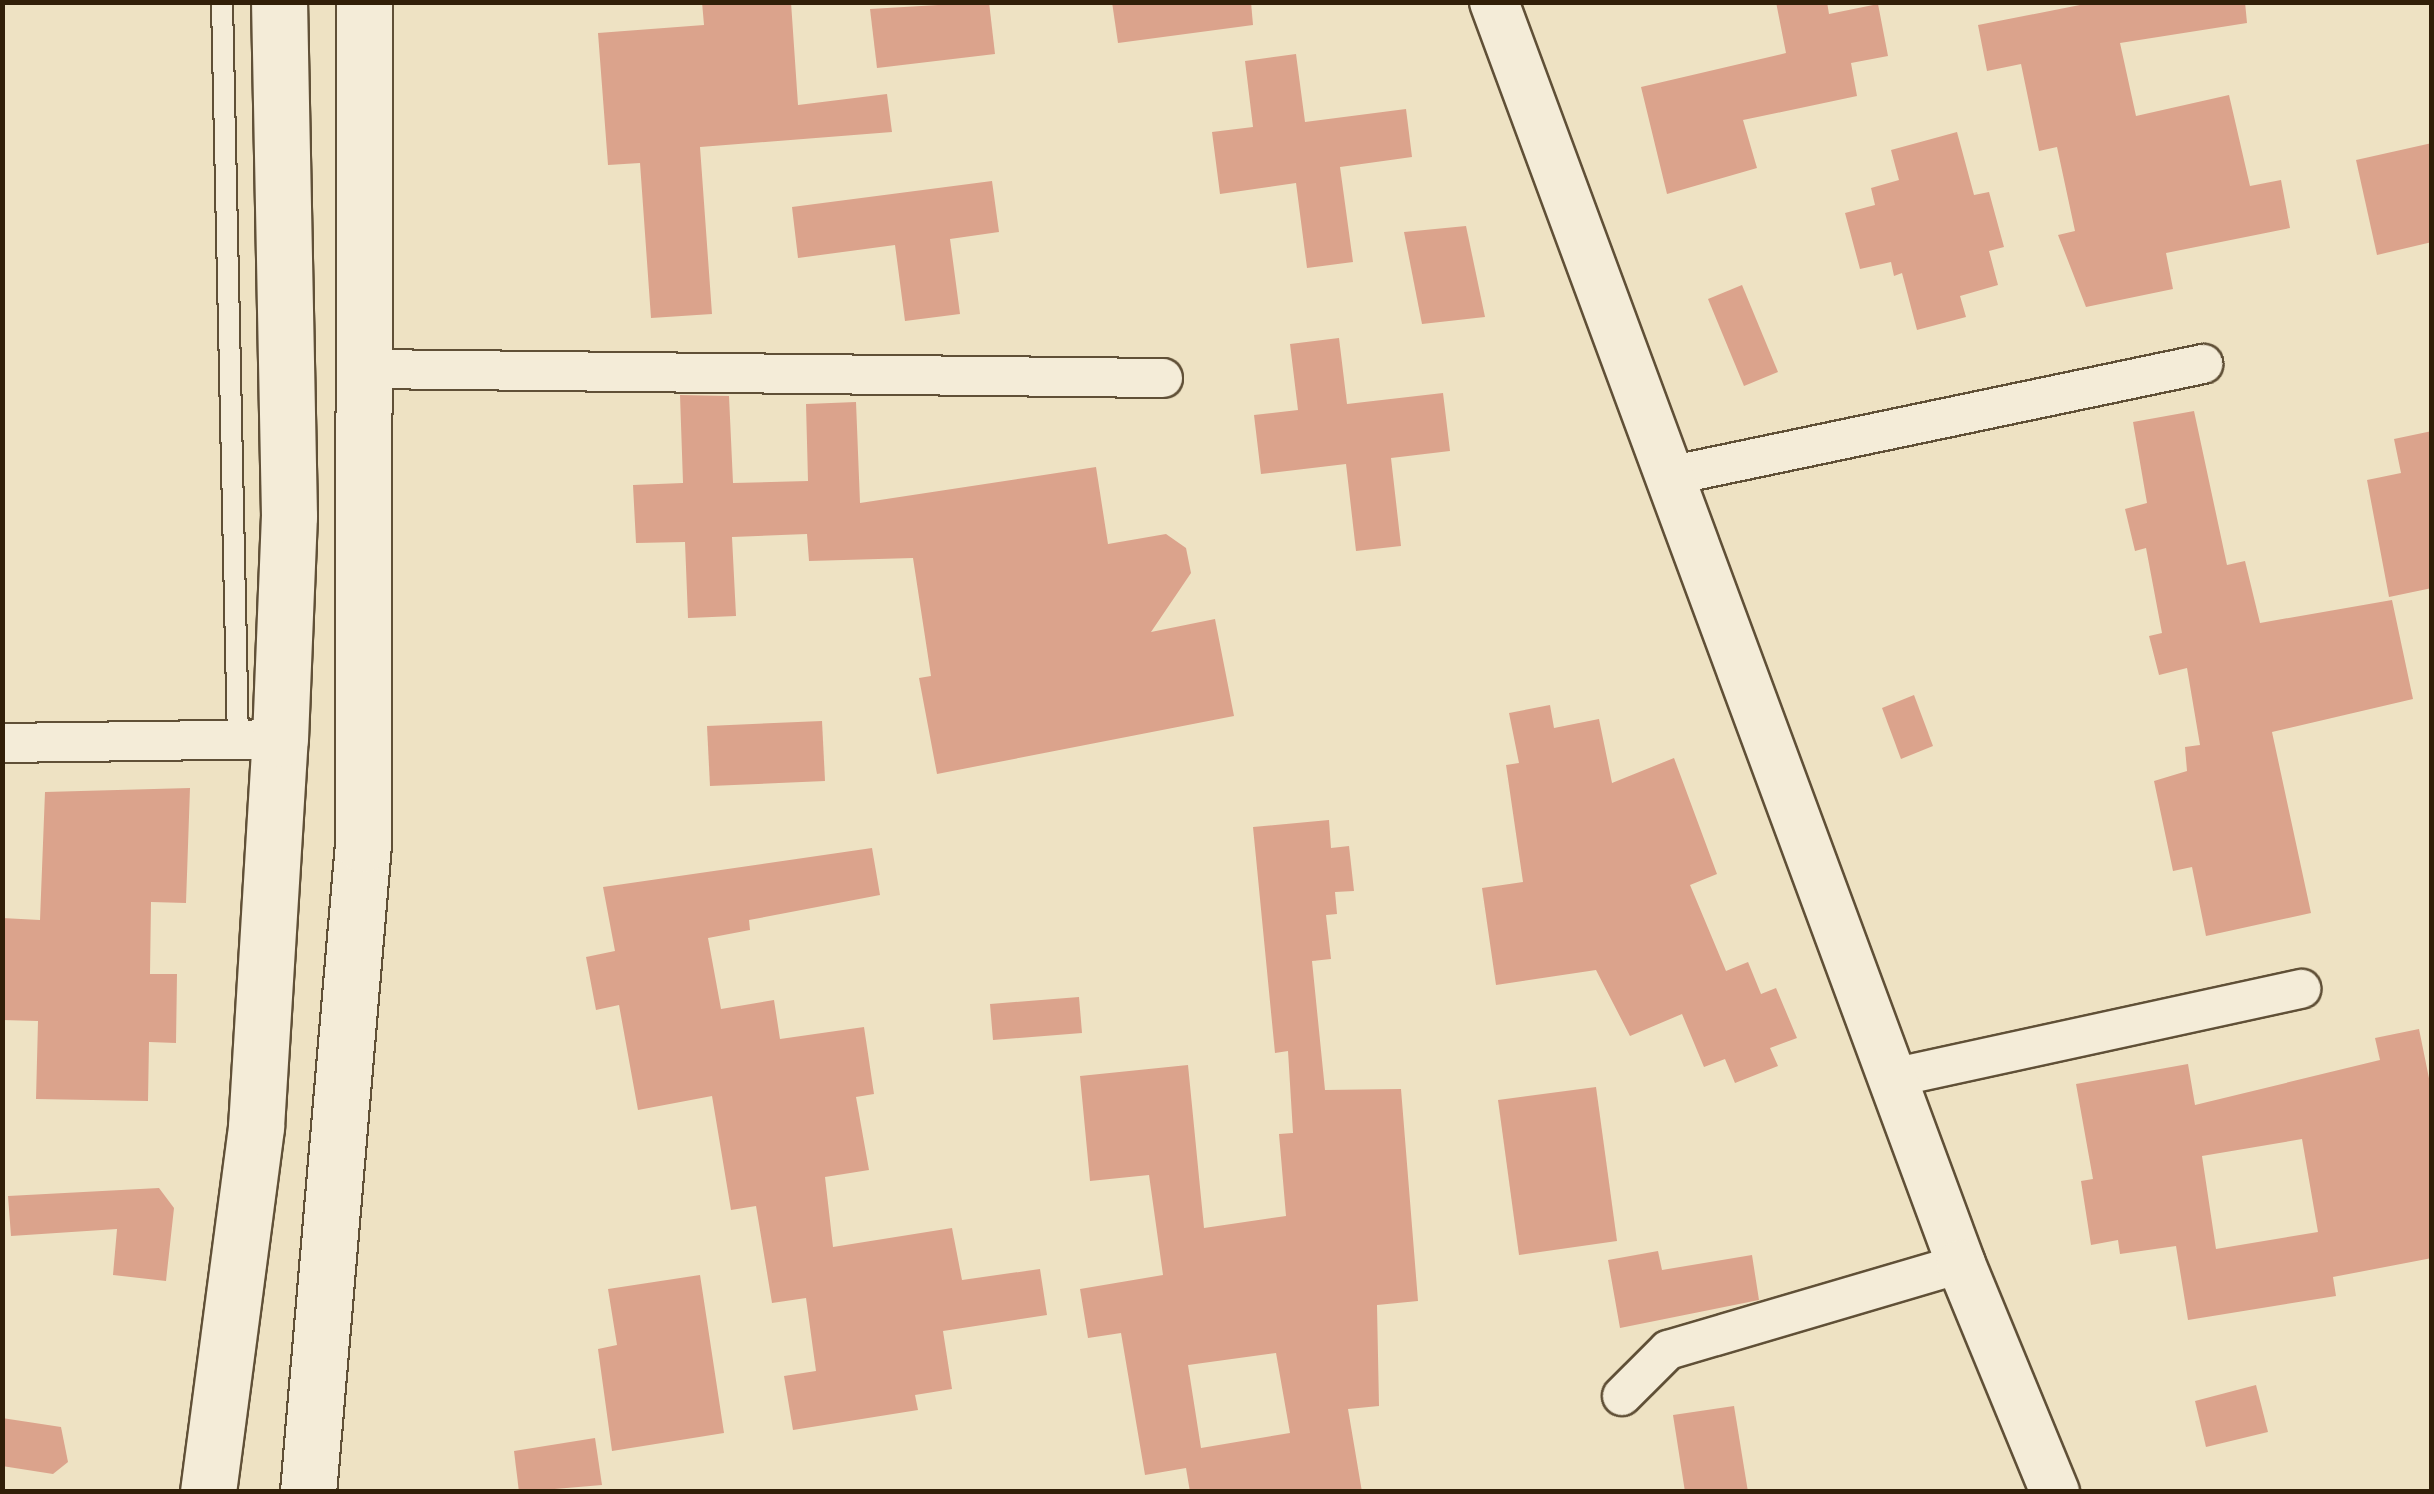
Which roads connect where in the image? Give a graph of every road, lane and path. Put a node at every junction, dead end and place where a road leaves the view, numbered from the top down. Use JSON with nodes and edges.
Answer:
{"nodes":[{"id":1,"x":222,"y":2,"type":"edge"},
{"id":2,"x":279,"y":2,"type":"edge"},
{"id":3,"x":364,"y":2,"type":"edge"},
{"id":4,"x":1494,"y":2,"type":"edge"},
{"id":5,"x":2203,"y":364,"type":"dead end"},
{"id":6,"x":366,"y":369,"type":"junction"},
{"id":7,"x":1163,"y":378,"type":"dead end"},
{"id":8,"x":1670,"y":476,"type":"junction"},
{"id":9,"x":259,"y":740,"type":"junction"},
{"id":10,"x":2,"y":743,"type":"edge"},
{"id":11,"x":2301,"y":989,"type":"dead end"},
{"id":12,"x":1892,"y":1078,"type":"junction"},
{"id":13,"x":1961,"y":1264,"type":"junction"},
{"id":14,"x":1622,"y":1396,"type":"dead end"},
{"id":15,"x":208,"y":1492,"type":"edge"},
{"id":16,"x":308,"y":1492,"type":"edge"},
{"id":17,"x":2056,"y":1492,"type":"edge"}],
"edges":[{"from":1,"to":9,"type":"lane"},
{"from":2,"to":9,"type":"main road"},
{"from":3,"to":6,"type":"main road"},
{"from":4,"to":8,"type":"street"},
{"from":5,"to":8,"type":"street"},
{"from":6,"to":7,"type":"street"},
{"from":6,"to":16,"type":"main road"},
{"from":8,"to":12,"type":"street"},
{"from":9,"to":10,"type":"street"},
{"from":9,"to":15,"type":"main road"},
{"from":11,"to":12,"type":"street"},
{"from":12,"to":13,"type":"street"},
{"from":13,"to":14,"type":"street"},
{"from":13,"to":17,"type":"street"}]}
